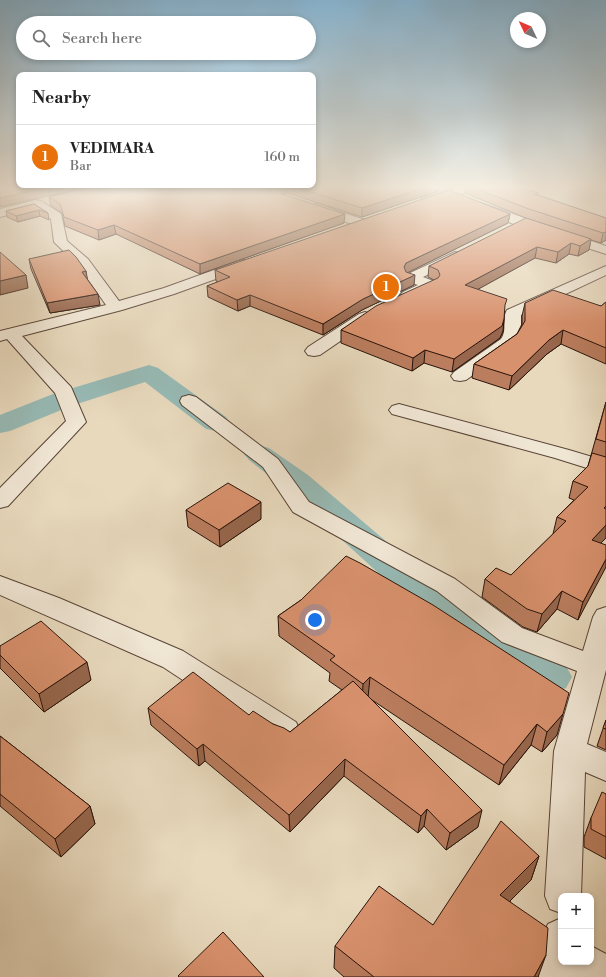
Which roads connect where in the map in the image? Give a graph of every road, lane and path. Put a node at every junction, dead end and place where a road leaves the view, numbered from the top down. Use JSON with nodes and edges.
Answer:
{"nodes":[{"id":1,"x":59,"y":233,"type":"edge"},
{"id":2,"x":552,"y":233,"type":"edge"},
{"id":3,"x":467,"y":250,"type":"edge"},
{"id":4,"x":606,"y":250,"type":"edge"},
{"id":5,"x":256,"y":260,"type":"edge"},
{"id":6,"x":606,"y":270,"type":"edge"},
{"id":7,"x":393,"y":302,"type":"edge"},
{"id":8,"x":116,"y":307,"type":"junction"},
{"id":9,"x":375,"y":311,"type":"edge"},
{"id":10,"x":5,"y":335,"type":"edge"},
{"id":11,"x":314,"y":351,"type":"dead end"},
{"id":12,"x":460,"y":376,"type":"dead end"},
{"id":13,"x":190,"y":401,"type":"dead end"},
{"id":14,"x":399,"y":410,"type":"dead end"},
{"id":15,"x":606,"y":468,"type":"edge"},
{"id":16,"x":0,"y":501,"type":"edge"},
{"id":17,"x":0,"y":585,"type":"edge"},
{"id":18,"x":606,"y":617,"type":"edge"},
{"id":19,"x":593,"y":666,"type":"junction"},
{"id":20,"x":285,"y":731,"type":"edge"},
{"id":21,"x":570,"y":751,"type":"junction"},
{"id":22,"x":606,"y":767,"type":"edge"},
{"id":23,"x":563,"y":893,"type":"edge"},
{"id":24,"x":560,"y":965,"type":"edge"},
{"id":25,"x":588,"y":965,"type":"edge"},
{"id":26,"x":606,"y":975,"type":"edge"},
{"id":27,"x":559,"y":977,"type":"edge"}],
"edges":[{"from":1,"to":8,"type":"street"},
{"from":2,"to":4,"type":"street"},
{"from":3,"to":7,"type":"street"},
{"from":5,"to":8,"type":"street"},
{"from":6,"to":12,"type":"street"},
{"from":8,"to":10,"type":"street"},
{"from":9,"to":11,"type":"street"},
{"from":10,"to":16,"type":"street"},
{"from":13,"to":19,"type":"street"},
{"from":14,"to":15,"type":"street"},
{"from":17,"to":20,"type":"street"},
{"from":18,"to":19,"type":"street"},
{"from":19,"to":21,"type":"street"},
{"from":21,"to":22,"type":"street"},
{"from":21,"to":23,"type":"street"},
{"from":24,"to":27,"type":"street"},
{"from":25,"to":26,"type":"street"}]}
